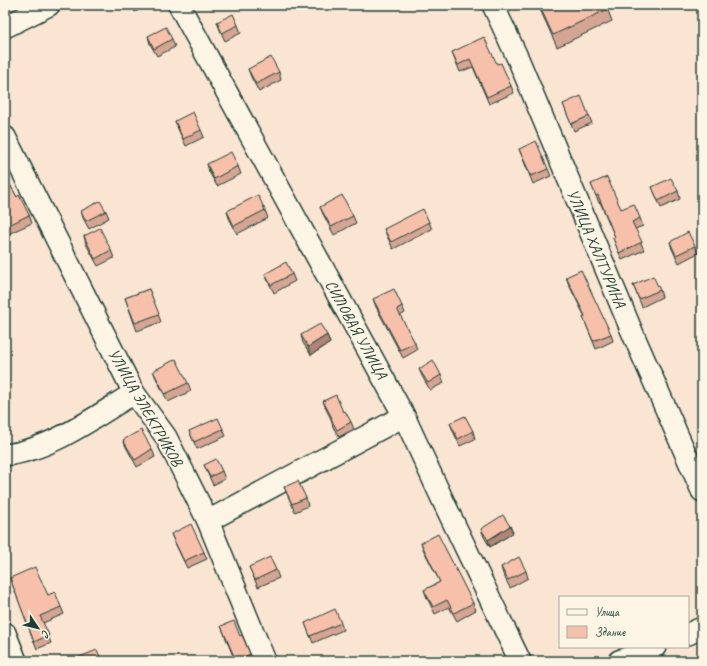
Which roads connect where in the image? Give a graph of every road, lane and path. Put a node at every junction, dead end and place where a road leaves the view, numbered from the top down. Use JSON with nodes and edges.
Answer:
{"nodes":[{"id":1,"x":49,"y":5,"type":"edge"},
{"id":2,"x":179,"y":5,"type":"edge"},
{"id":3,"x":493,"y":5,"type":"edge"},
{"id":4,"x":5,"y":27,"type":"edge"},
{"id":5,"x":5,"y":137,"type":"edge"},
{"id":6,"x":134,"y":393,"type":"junction"},
{"id":7,"x":404,"y":416,"type":"junction"},
{"id":8,"x":5,"y":455,"type":"edge"},
{"id":9,"x":702,"y":491,"type":"edge"},
{"id":10,"x":208,"y":521,"type":"junction"},
{"id":11,"x":702,"y":628,"type":"edge"},
{"id":12,"x":5,"y":632,"type":"edge"},
{"id":13,"x":689,"y":634,"type":"edge"},
{"id":14,"x":652,"y":648,"type":"edge"},
{"id":15,"x":16,"y":661,"type":"edge"},
{"id":16,"x":265,"y":661,"type":"edge"},
{"id":17,"x":520,"y":661,"type":"edge"},
{"id":18,"x":619,"y":661,"type":"edge"}],
"edges":[{"from":1,"to":4,"type":"street"},
{"from":2,"to":7,"type":"street","name":"СИЛОВАЯ УЛИЦА"},
{"from":3,"to":9,"type":"street","name":"УЛИЦА ХАЛТУРИНА"},
{"from":5,"to":6,"type":"street","name":"УЛИЦА ЭЛЕКТРИКОВ"},
{"from":6,"to":8,"type":"street"},
{"from":6,"to":10,"type":"street","name":"УЛИЦА ЭЛЕКТРИКОВ"},
{"from":7,"to":10,"type":"street"},
{"from":7,"to":17,"type":"street","name":"СИЛОВАЯ УЛИЦА"},
{"from":10,"to":16,"type":"street","name":"УЛИЦА ЭЛЕКТРИКОВ"},
{"from":11,"to":13,"type":"street"},
{"from":12,"to":15,"type":"street"},
{"from":14,"to":18,"type":"street"}]}
